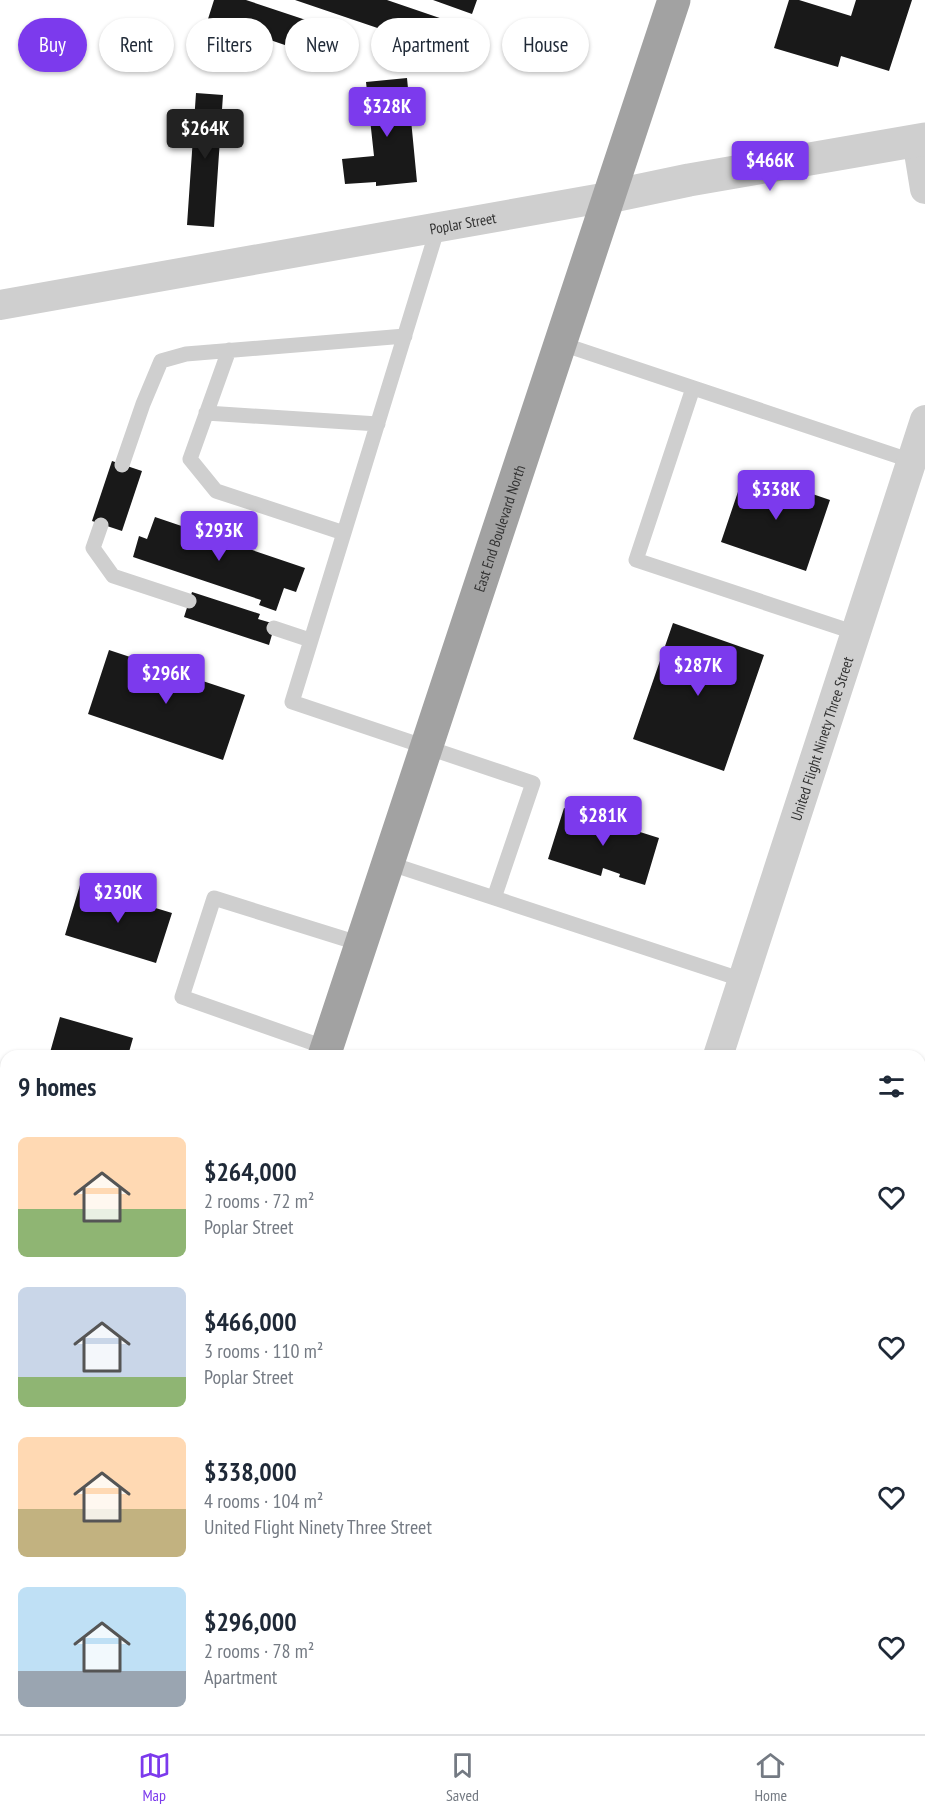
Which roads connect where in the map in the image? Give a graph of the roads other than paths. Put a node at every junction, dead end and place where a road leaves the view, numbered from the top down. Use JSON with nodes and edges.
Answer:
{"nodes":[{"id":1,"x":674,"y":0,"type":"edge"},
{"id":2,"x":921,"y":140,"type":"edge"},
{"id":3,"x":925,"y":189,"type":"edge"},
{"id":4,"x":608,"y":197,"type":"junction"},
{"id":5,"x":438,"y":227,"type":"junction"},
{"id":6,"x":0,"y":305,"type":"edge"},
{"id":7,"x":405,"y":336,"type":"junction"},
{"id":8,"x":559,"y":343,"type":"junction"},
{"id":9,"x":229,"y":350,"type":"junction"},
{"id":10,"x":693,"y":388,"type":"junction"},
{"id":11,"x":206,"y":413,"type":"junction"},
{"id":12,"x":925,"y":420,"type":"edge"},
{"id":13,"x":378,"y":424,"type":"junction"},
{"id":14,"x":912,"y":461,"type":"junction"},
{"id":15,"x":122,"y":465,"type":"dead end"},
{"id":16,"x":101,"y":525,"type":"dead end"},
{"id":17,"x":344,"y":533,"type":"junction"},
{"id":18,"x":189,"y":601,"type":"dead end"},
{"id":19,"x":274,"y":628,"type":"dead end"},
{"id":20,"x":856,"y":633,"type":"junction"},
{"id":21,"x":310,"y":640,"type":"junction"},
{"id":22,"x":426,"y":748,"type":"junction"},
{"id":23,"x":388,"y":863,"type":"junction"},
{"id":24,"x":494,"y":898,"type":"junction"},
{"id":25,"x":361,"y":944,"type":"junction"},
{"id":26,"x":743,"y":980,"type":"junction"},
{"id":27,"x":320,"y":1050,"type":"edge"},
{"id":28,"x":326,"y":1050,"type":"edge"},
{"id":29,"x":720,"y":1050,"type":"edge"}],
"edges":[{"from":1,"to":4,"type":"highway","name":"East End Boulevard North"},
{"from":2,"to":3,"type":"street"},
{"from":2,"to":4,"type":"street","name":"Poplar Street"},
{"from":4,"to":5,"type":"street","name":"Poplar Street"},
{"from":4,"to":8,"type":"highway","name":"East End Boulevard North"},
{"from":5,"to":6,"type":"street","name":"Poplar Street"},
{"from":5,"to":7,"type":"lane"},
{"from":7,"to":9,"type":"lane"},
{"from":7,"to":13,"type":"lane"},
{"from":8,"to":10,"type":"lane"},
{"from":8,"to":22,"type":"highway","name":"East End Boulevard North"},
{"from":9,"to":11,"type":"lane"},
{"from":9,"to":15,"type":"lane"},
{"from":10,"to":14,"type":"lane"},
{"from":10,"to":20,"type":"lane"},
{"from":11,"to":13,"type":"lane"},
{"from":11,"to":17,"type":"lane"},
{"from":12,"to":14,"type":"street","name":"United Flight Ninety Three Street"},
{"from":13,"to":17,"type":"lane"},
{"from":14,"to":20,"type":"street","name":"United Flight Ninety Three Street"},
{"from":16,"to":18,"type":"lane"},
{"from":17,"to":21,"type":"lane"},
{"from":19,"to":21,"type":"lane"},
{"from":20,"to":26,"type":"street","name":"United Flight Ninety Three Street"},
{"from":21,"to":22,"type":"lane"},
{"from":22,"to":23,"type":"highway","name":"East End Boulevard North"},
{"from":22,"to":24,"type":"lane"},
{"from":23,"to":24,"type":"lane"},
{"from":23,"to":25,"type":"highway","name":"East End Boulevard North"},
{"from":24,"to":26,"type":"lane"},
{"from":25,"to":27,"type":"lane"},
{"from":25,"to":28,"type":"highway","name":"East End Boulevard North"},
{"from":26,"to":29,"type":"street","name":"United Flight Ninety Three Street"}]}
